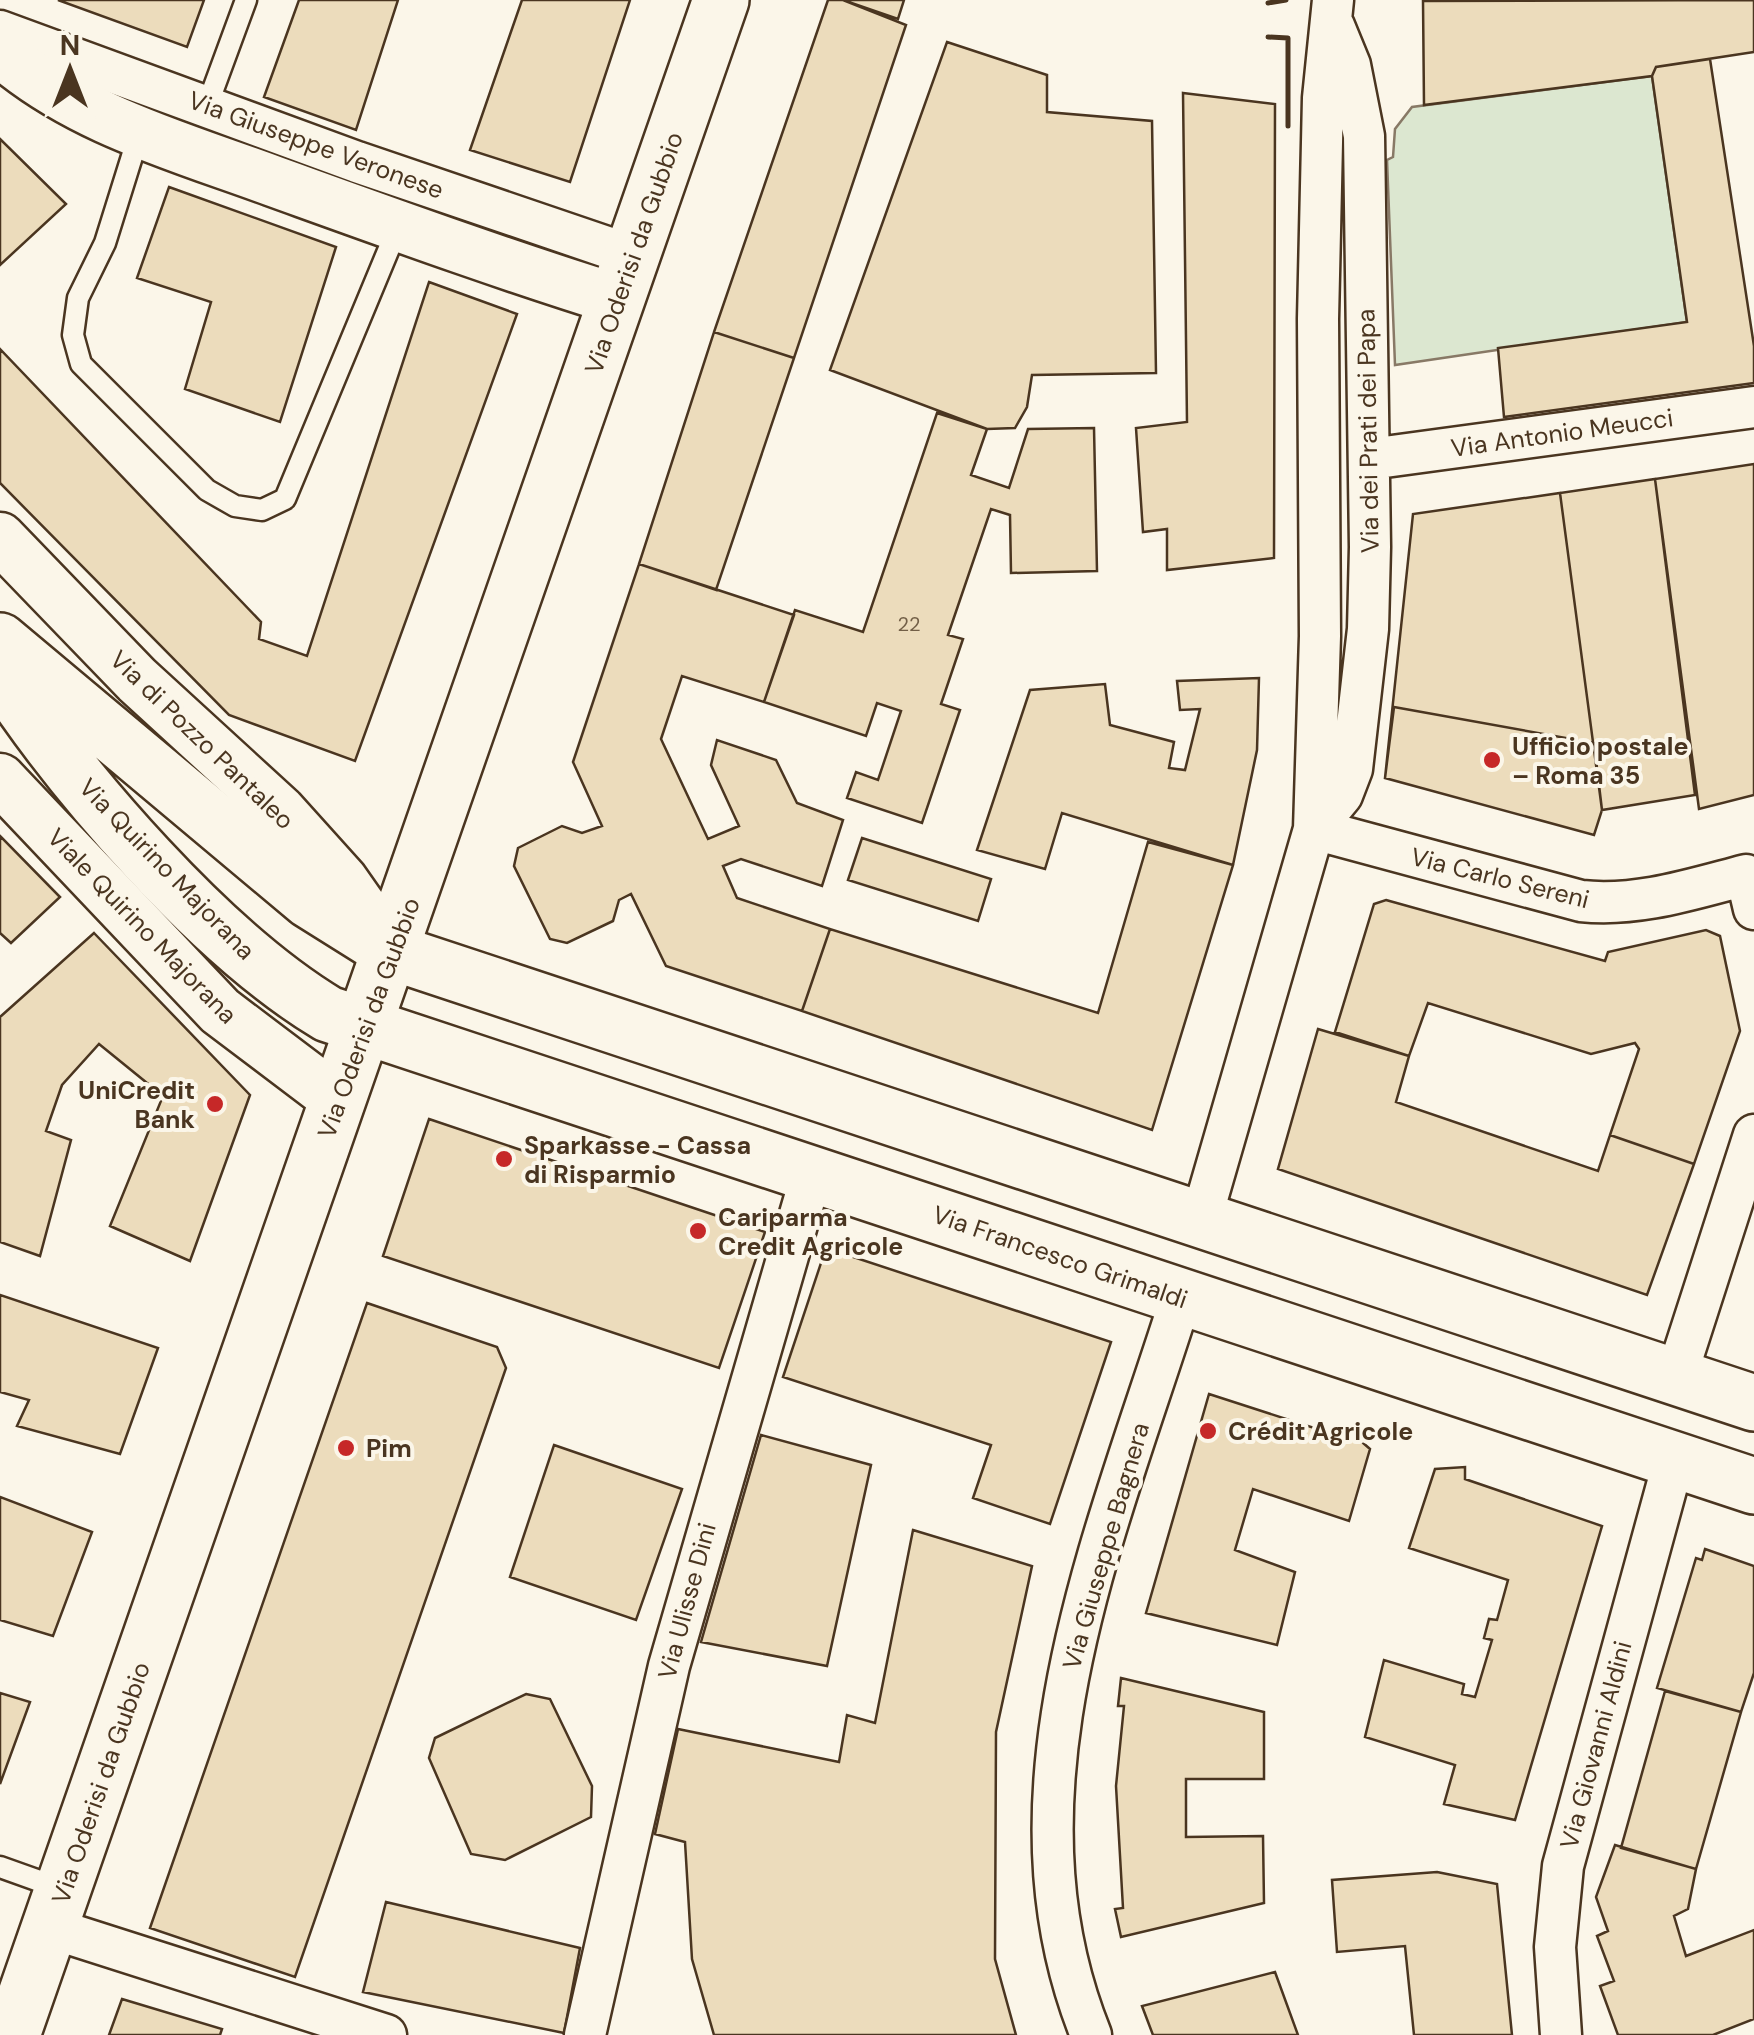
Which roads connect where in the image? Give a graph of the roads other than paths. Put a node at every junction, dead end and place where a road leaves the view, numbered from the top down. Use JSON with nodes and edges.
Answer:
{"nodes":[{"id":1,"x":246,"y":0,"type":"edge"},
{"id":2,"x":721,"y":0,"type":"edge"},
{"id":3,"x":1333,"y":12,"type":"edge"},
{"id":4,"x":0,"y":31,"type":"edge"},
{"id":5,"x":0,"y":51,"type":"edge"},
{"id":6,"x":207,"y":106,"type":"junction"},
{"id":7,"x":139,"y":132,"type":"junction"},
{"id":8,"x":398,"y":226,"type":"junction"},
{"id":9,"x":626,"y":278,"type":"junction"},
{"id":10,"x":1754,"y":407,"type":"edge"},
{"id":11,"x":1370,"y":460,"type":"junction"},
{"id":12,"x":0,"y":538,"type":"edge"},
{"id":13,"x":0,"y":641,"type":"edge"},
{"id":14,"x":0,"y":672,"type":"edge"},
{"id":15,"x":0,"y":779,"type":"edge"},
{"id":16,"x":1314,"y":829,"type":"junction"},
{"id":17,"x":1750,"y":892,"type":"edge"},
{"id":18,"x":392,"y":952,"type":"junction"},
{"id":19,"x":366,"y":1028,"type":"junction"},
{"id":20,"x":339,"y":1101,"type":"junction"},
{"id":21,"x":1754,"y":1134,"type":"edge"},
{"id":22,"x":812,"y":1173,"type":"junction"},
{"id":23,"x":1200,"y":1223,"type":"junction"},
{"id":24,"x":1181,"y":1298,"type":"junction"},
{"id":25,"x":1676,"y":1376,"type":"junction"},
{"id":26,"x":1754,"y":1403,"type":"edge"},
{"id":27,"x":1674,"y":1460,"type":"junction"},
{"id":28,"x":1754,"y":1486,"type":"edge"},
{"id":29,"x":0,"y":1867,"type":"edge"},
{"id":30,"x":57,"y":1909,"type":"junction"},
{"id":31,"x":12,"y":2035,"type":"edge"},
{"id":32,"x":386,"y":2035,"type":"edge"},
{"id":33,"x":585,"y":2035,"type":"edge"},
{"id":34,"x":1091,"y":2035,"type":"edge"},
{"id":35,"x":1560,"y":2035,"type":"edge"}],
"edges":[{"from":1,"to":6,"type":"lane"},
{"from":2,"to":9,"type":"main road","name":"Via Oderisi da Gubbio"},
{"from":3,"to":11,"type":"street","name":"Via dei Prati dei Papa"},
{"from":3,"to":16,"type":"street","name":"Via dei Prati dei Papa"},
{"from":4,"to":6,"type":"street","name":"Via Giuseppe Veronese"},
{"from":5,"to":7,"type":"street","name":"Via Giuseppe Veronese"},
{"from":6,"to":9,"type":"street","name":"Via Giuseppe Veronese"},
{"from":7,"to":8,"type":"street","name":"Via Giuseppe Veronese"},
{"from":7,"to":8,"type":"lane"},
{"from":8,"to":9,"type":"street","name":"Via Giuseppe Veronese"},
{"from":9,"to":18,"type":"main road","name":"Via Oderisi da Gubbio"},
{"from":10,"to":11,"type":"street","name":"Via Antonio Meucci"},
{"from":11,"to":16,"type":"street","name":"Via dei Prati dei Papa"},
{"from":12,"to":18,"type":"street","name":"Via di Pozzo Pantaleo"},
{"from":13,"to":18,"type":"main road"},
{"from":14,"to":19,"type":"main road","name":"Via Quirino Majorana"},
{"from":15,"to":20,"type":"street","name":"Viale Quirino Majorana"},
{"from":16,"to":17,"type":"street","name":"Via Carlo Sereni"},
{"from":16,"to":23,"type":"street","name":"Via dei Prati dei Papa"},
{"from":18,"to":19,"type":"main road","name":"Via Oderisi da Gubbio"},
{"from":18,"to":23,"type":"main road"},
{"from":19,"to":20,"type":"main road","name":"Via Oderisi da Gubbio"},
{"from":19,"to":22,"type":"main road","name":"Via Francesco Grimaldi"},
{"from":20,"to":30,"type":"main road","name":"Via Oderisi da Gubbio"},
{"from":21,"to":25,"type":"street"},
{"from":22,"to":24,"type":"main road","name":"Via Francesco Grimaldi"},
{"from":22,"to":33,"type":"street","name":"Via Ulisse Dini"},
{"from":23,"to":25,"type":"main road"},
{"from":24,"to":27,"type":"main road","name":"Via Francesco Grimaldi"},
{"from":24,"to":34,"type":"street","name":"Via Giuseppe Bagnera"},
{"from":25,"to":26,"type":"main road"},
{"from":27,"to":28,"type":"main road","name":"Via Francesco Grimaldi"},
{"from":27,"to":35,"type":"street","name":"Via Giovanni Aldini"},
{"from":29,"to":30,"type":"lane"},
{"from":30,"to":31,"type":"main road","name":"Via Oderisi da Gubbio"},
{"from":30,"to":32,"type":"street"}]}
